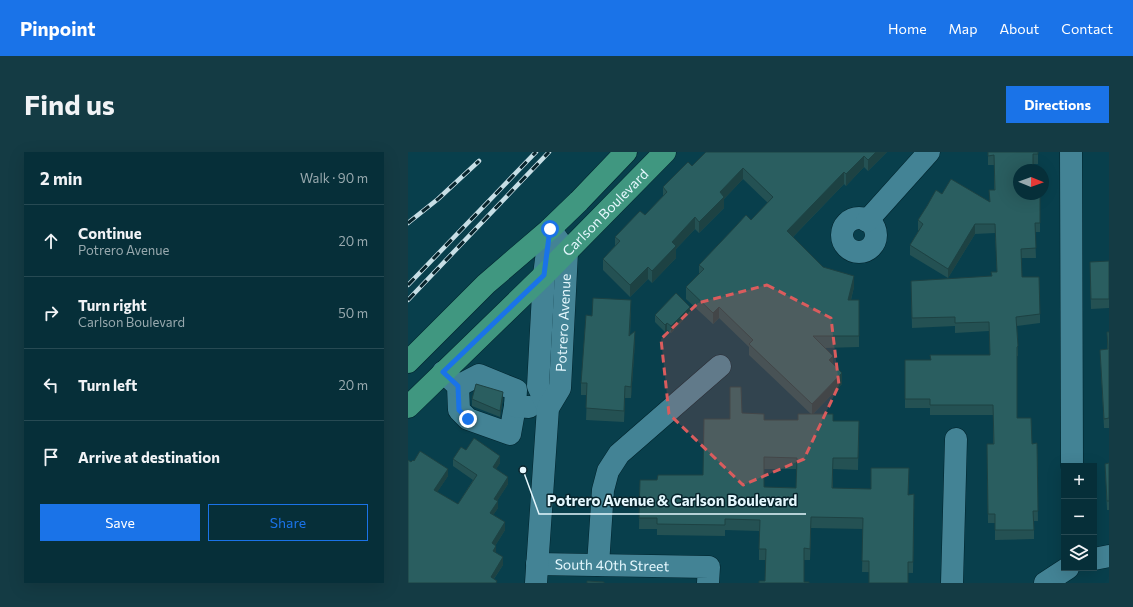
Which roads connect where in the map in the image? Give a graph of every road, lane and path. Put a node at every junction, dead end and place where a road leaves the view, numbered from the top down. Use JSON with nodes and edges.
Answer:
{"nodes":[{"id":1,"x":626,"y":152,"type":"edge"},
{"id":2,"x":665,"y":152,"type":"edge"},
{"id":3,"x":929,"y":152,"type":"edge"},
{"id":4,"x":1072,"y":152,"type":"edge"},
{"id":5,"x":867,"y":221,"type":"dead end"},
{"id":6,"x":550,"y":229,"type":"junction"},
{"id":7,"x":567,"y":252,"type":"junction"},
{"id":8,"x":544,"y":275,"type":"junction"},
{"id":9,"x":408,"y":362,"type":"edge"},
{"id":10,"x":720,"y":366,"type":"dead end"},
{"id":11,"x":450,"y":379,"type":"junction"},
{"id":12,"x":515,"y":406,"type":"junction"},
{"id":13,"x":408,"y":407,"type":"edge"},
{"id":14,"x":548,"y":408,"type":"junction"},
{"id":15,"x":956,"y":439,"type":"dead end"},
{"id":16,"x":1072,"y":463,"type":"edge"},
{"id":17,"x":1109,"y":556,"type":"edge"},
{"id":18,"x":1097,"y":558,"type":"edge"},
{"id":19,"x":598,"y":565,"type":"junction"},
{"id":20,"x":1063,"y":571,"type":"edge"},
{"id":21,"x":537,"y":573,"type":"edge"},
{"id":22,"x":708,"y":583,"type":"edge"},
{"id":23,"x":952,"y":583,"type":"edge"},
{"id":24,"x":1045,"y":583,"type":"edge"}],
"edges":[{"from":1,"to":6,"type":"main road","name":"Carlson Boulevard"},
{"from":2,"to":7,"type":"main road","name":"Carlson Boulevard"},
{"from":3,"to":5,"type":"street"},
{"from":4,"to":16,"type":"street"},
{"from":6,"to":7,"type":"street"},
{"from":6,"to":8,"type":"street","name":"Potrero Avenue"},
{"from":6,"to":9,"type":"main road","name":"Carlson Boulevard"},
{"from":7,"to":8,"type":"main road","name":"Carlson Boulevard"},
{"from":7,"to":14,"type":"street","name":"Potrero Avenue"},
{"from":8,"to":11,"type":"main road","name":"Carlson Boulevard"},
{"from":8,"to":14,"type":"street","name":"Potrero Avenue"},
{"from":10,"to":19,"type":"street"},
{"from":11,"to":12,"type":"street"},
{"from":11,"to":12,"type":"street"},
{"from":11,"to":13,"type":"main road","name":"Carlson Boulevard"},
{"from":12,"to":14,"type":"street"},
{"from":14,"to":21,"type":"street","name":"Potrero Avenue"},
{"from":15,"to":23,"type":"street"},
{"from":17,"to":18,"type":"street"},
{"from":19,"to":21,"type":"street","name":"South 40th Street"},
{"from":19,"to":22,"type":"street","name":"South 40th Street"},
{"from":20,"to":24,"type":"street"}]}
